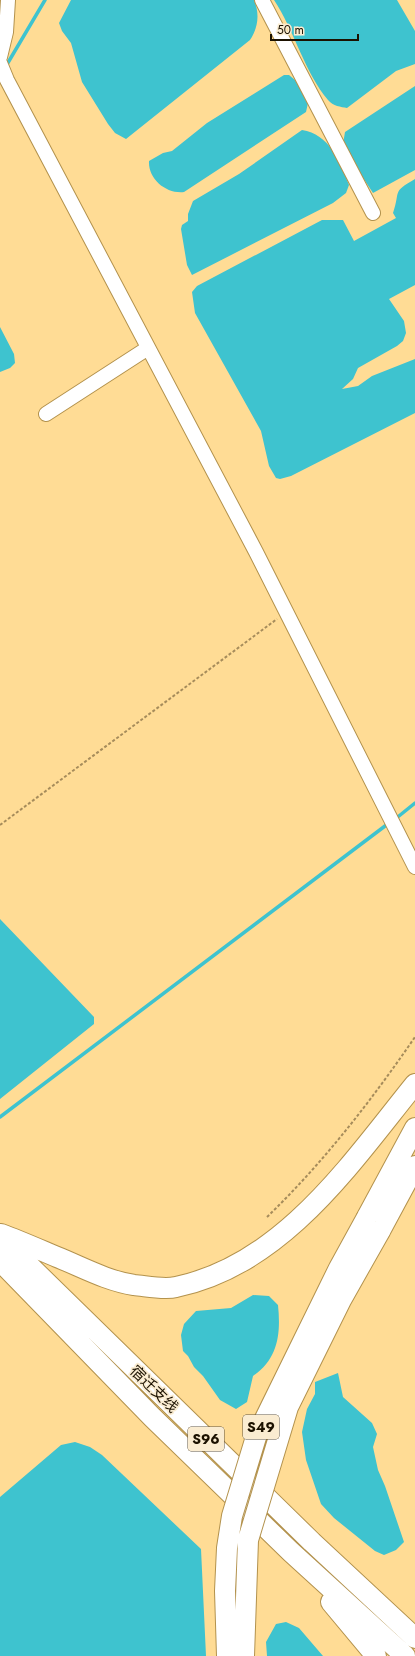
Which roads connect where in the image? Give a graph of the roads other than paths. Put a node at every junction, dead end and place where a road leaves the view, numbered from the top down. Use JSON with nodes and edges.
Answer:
{"nodes":[{"id":1,"x":2,"y":0,"type":"edge"},
{"id":2,"x":8,"y":0,"type":"edge"},
{"id":3,"x":262,"y":0,"type":"edge"},
{"id":4,"x":0,"y":4,"type":"edge"},
{"id":5,"x":1,"y":65,"type":"edge"},
{"id":6,"x":373,"y":214,"type":"dead end"},
{"id":7,"x":148,"y":348,"type":"junction"},
{"id":8,"x":46,"y":414,"type":"dead end"},
{"id":9,"x":415,"y":867,"type":"edge"},
{"id":10,"x":415,"y":1084,"type":"edge"},
{"id":11,"x":415,"y":1128,"type":"edge"},
{"id":12,"x":415,"y":1166,"type":"edge"},
{"id":13,"x":373,"y":1224,"type":"junction"},
{"id":14,"x":0,"y":1233,"type":"edge"},
{"id":15,"x":0,"y":1238,"type":"edge"},
{"id":16,"x":0,"y":1261,"type":"edge"},
{"id":17,"x":291,"y":1552,"type":"junction"},
{"id":18,"x":415,"y":1638,"type":"edge"},
{"id":19,"x":226,"y":1656,"type":"edge"},
{"id":20,"x":244,"y":1656,"type":"edge"},
{"id":21,"x":376,"y":1656,"type":"edge"},
{"id":22,"x":405,"y":1656,"type":"edge"}],
"edges":[{"from":1,"to":4,"type":"street"},
{"from":2,"to":5,"type":"street"},
{"from":3,"to":6,"type":"street"},
{"from":5,"to":7,"type":"street"},
{"from":7,"to":8,"type":"street"},
{"from":7,"to":9,"type":"street"},
{"from":10,"to":14,"type":"highway"},
{"from":11,"to":13,"type":"highway","number":"S49"},
{"from":12,"to":13,"type":"highway"},
{"from":13,"to":19,"type":"highway","number":"S49","bridge":true},
{"from":13,"to":20,"type":"highway","bridge":true},
{"from":15,"to":18,"type":"highway","name":"宿迁支线","number":"S96"},
{"from":16,"to":17,"type":"highway","name":"宿迁支线","number":"S96"},
{"from":17,"to":21,"type":"highway"},
{"from":17,"to":22,"type":"highway","name":"宿迁支线","number":"S96"}]}
